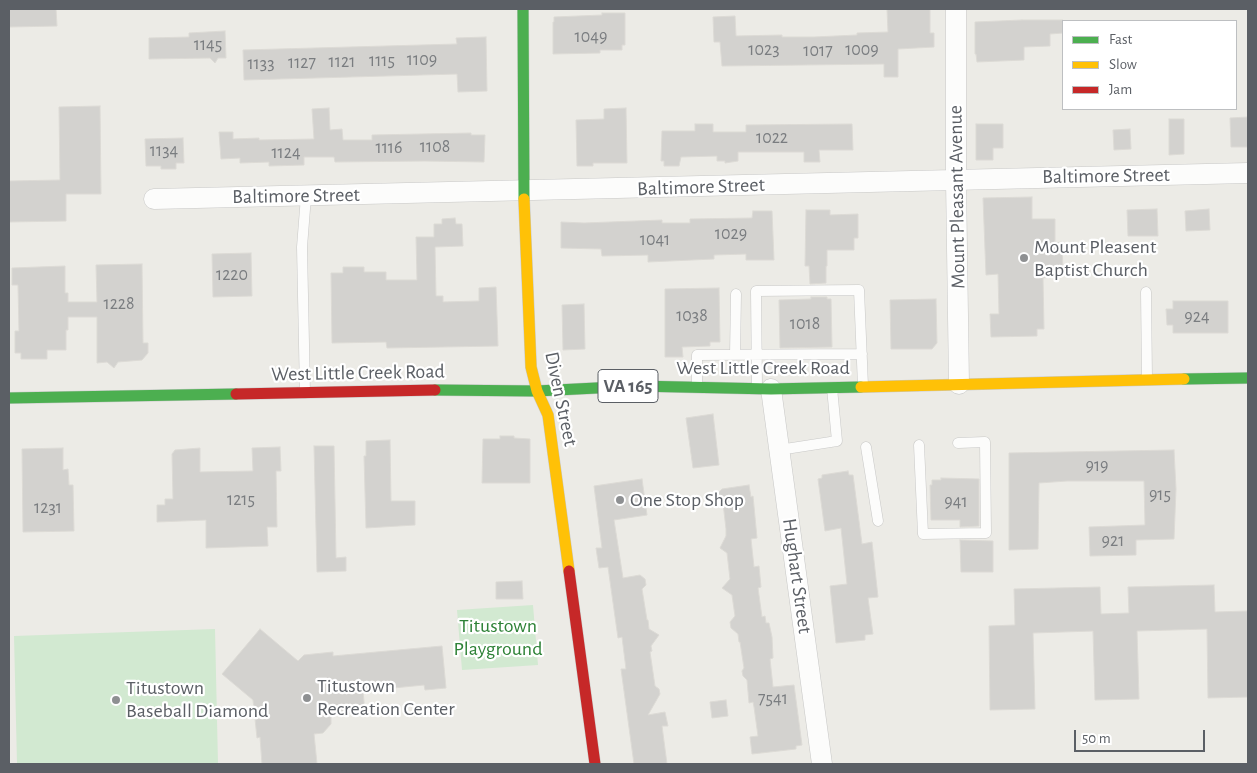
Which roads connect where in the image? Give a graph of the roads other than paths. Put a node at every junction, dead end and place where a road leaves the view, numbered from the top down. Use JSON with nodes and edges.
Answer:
{"nodes":[{"id":1,"x":523,"y":9,"type":"edge"},
{"id":2,"x":956,"y":9,"type":"edge"},
{"id":3,"x":1248,"y":173,"type":"edge"},
{"id":4,"x":956,"y":180,"type":"junction"},
{"id":5,"x":524,"y":191,"type":"junction"},
{"id":6,"x":306,"y":196,"type":"junction"},
{"id":7,"x":154,"y":200,"type":"dead end"},
{"id":8,"x":1146,"y":292,"type":"dead end"},
{"id":9,"x":736,"y":294,"type":"dead end"},
{"id":10,"x":756,"y":354,"type":"junction"},
{"id":11,"x":862,"y":354,"type":"junction"},
{"id":12,"x":736,"y":355,"type":"junction"},
{"id":13,"x":1248,"y":378,"type":"edge"},
{"id":14,"x":1146,"y":380,"type":"junction"},
{"id":15,"x":960,"y":384,"type":"junction"},
{"id":16,"x":864,"y":386,"type":"junction"},
{"id":17,"x":697,"y":387,"type":"junction"},
{"id":18,"x":832,"y":387,"type":"junction"},
{"id":19,"x":764,"y":388,"type":"junction"},
{"id":20,"x":538,"y":391,"type":"junction"},
{"id":21,"x":306,"y":393,"type":"junction"},
{"id":22,"x":9,"y":398,"type":"edge"},
{"id":23,"x":958,"y":443,"type":"dead end"},
{"id":24,"x":918,"y":445,"type":"dead end"},
{"id":25,"x":866,"y":447,"type":"dead end"},
{"id":26,"x":780,"y":450,"type":"junction"},
{"id":27,"x":878,"y":521,"type":"dead end"},
{"id":28,"x":595,"y":764,"type":"edge"},
{"id":29,"x":822,"y":764,"type":"edge"}],
"edges":[{"from":1,"to":5,"type":"main road","name":"Diven Street"},
{"from":2,"to":4,"type":"street","name":"Mount Pleasant Avenue"},
{"from":3,"to":4,"type":"street","name":"Baltimore Street"},
{"from":4,"to":5,"type":"street","name":"Baltimore Street"},
{"from":4,"to":15,"type":"street","name":"Mount Pleasant Avenue"},
{"from":5,"to":6,"type":"street","name":"Baltimore Street"},
{"from":5,"to":20,"type":"main road","name":"Diven Street"},
{"from":6,"to":7,"type":"street","name":"Baltimore Street"},
{"from":6,"to":21,"type":"lane"},
{"from":8,"to":14,"type":"lane"},
{"from":9,"to":12,"type":"lane"},
{"from":10,"to":11,"type":"lane"},
{"from":10,"to":11,"type":"lane"},
{"from":10,"to":12,"type":"lane"},
{"from":10,"to":19,"type":"lane"},
{"from":11,"to":16,"type":"lane"},
{"from":12,"to":17,"type":"lane"},
{"from":13,"to":14,"type":"main road","name":"West Little Creek Road","number":"VA 165"},
{"from":14,"to":15,"type":"main road","name":"West Little Creek Road","number":"VA 165"},
{"from":15,"to":16,"type":"main road","name":"West Little Creek Road","number":"VA 165"},
{"from":16,"to":18,"type":"main road","name":"West Little Creek Road","number":"VA 165"},
{"from":17,"to":19,"type":"main road","name":"West Little Creek Road","number":"VA 165"},
{"from":17,"to":20,"type":"main road","name":"West Little Creek Road","number":"VA 165"},
{"from":18,"to":19,"type":"main road","name":"West Little Creek Road","number":"VA 165"},
{"from":18,"to":26,"type":"lane"},
{"from":19,"to":26,"type":"street","name":"Hughart Street"},
{"from":20,"to":21,"type":"main road","name":"West Little Creek Road","number":"VA 165"},
{"from":20,"to":28,"type":"main road","name":"Diven Street"},
{"from":21,"to":22,"type":"main road","name":"West Little Creek Road","number":"VA 165"},
{"from":23,"to":24,"type":"lane"},
{"from":25,"to":27,"type":"lane"},
{"from":26,"to":29,"type":"street","name":"Hughart Street"}]}
